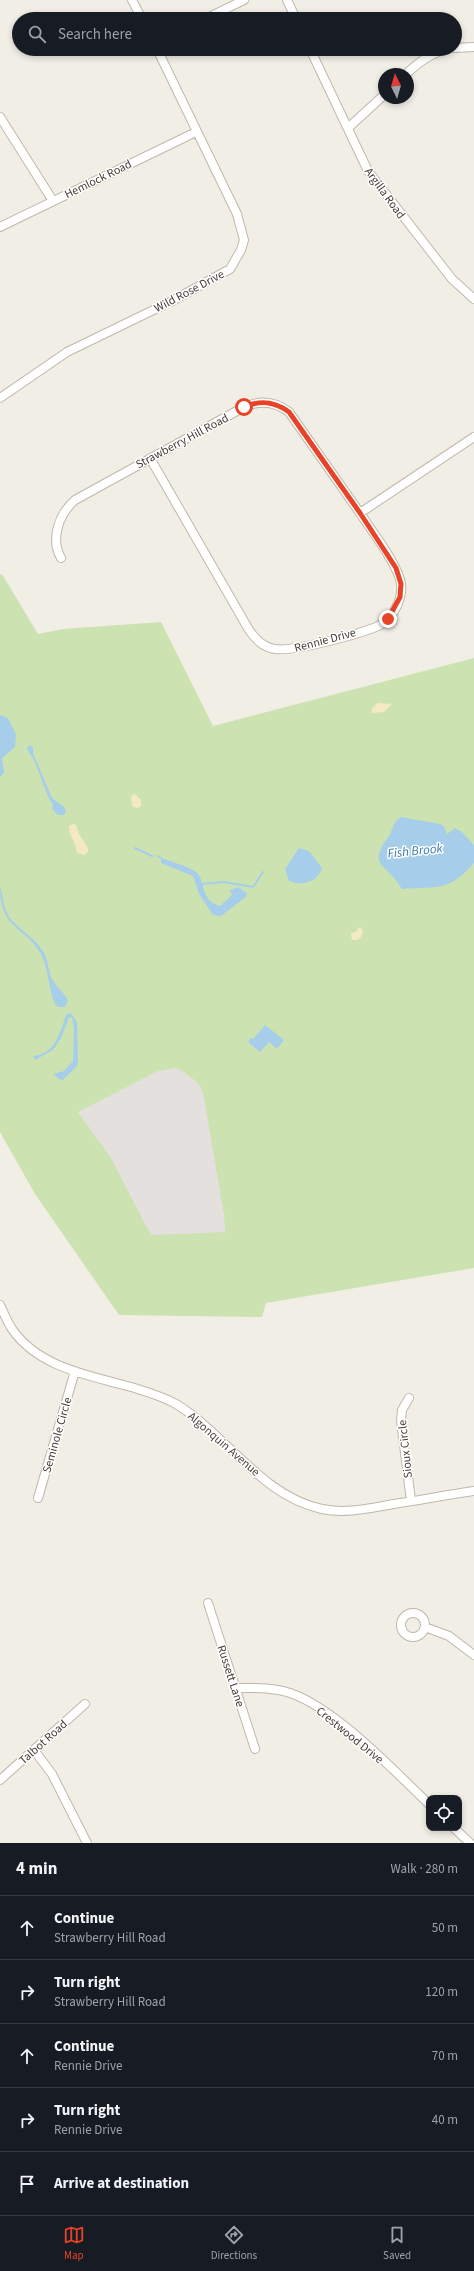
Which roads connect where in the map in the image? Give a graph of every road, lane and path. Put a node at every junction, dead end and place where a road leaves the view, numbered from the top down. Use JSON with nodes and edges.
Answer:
{"nodes":[{"id":1,"x":132,"y":0,"type":"edge"},
{"id":2,"x":244,"y":0,"type":"edge"},
{"id":3,"x":287,"y":0,"type":"edge"},
{"id":4,"x":138,"y":12,"type":"edge"},
{"id":5,"x":219,"y":12,"type":"edge"},
{"id":6,"x":293,"y":12,"type":"edge"},
{"id":7,"x":462,"y":48,"type":"edge"},
{"id":8,"x":474,"y":48,"type":"edge"},
{"id":9,"x":160,"y":56,"type":"edge"},
{"id":10,"x":313,"y":56,"type":"edge"},
{"id":11,"x":430,"y":56,"type":"edge"},
{"id":12,"x":413,"y":68,"type":"edge"},
{"id":13,"x":378,"y":100,"type":"edge"},
{"id":14,"x":0,"y":117,"type":"edge"},
{"id":15,"x":348,"y":128,"type":"junction"},
{"id":16,"x":196,"y":132,"type":"junction"},
{"id":17,"x":53,"y":201,"type":"junction"},
{"id":18,"x":0,"y":226,"type":"edge"},
{"id":19,"x":474,"y":299,"type":"edge"},
{"id":20,"x":0,"y":398,"type":"edge"},
{"id":21,"x":474,"y":437,"type":"edge"},
{"id":22,"x":150,"y":458,"type":"junction"},
{"id":23,"x":360,"y":513,"type":"junction"},
{"id":24,"x":61,"y":558,"type":"dead end"},
{"id":25,"x":1,"y":1310,"type":"edge"},
{"id":26,"x":75,"y":1371,"type":"junction"},
{"id":27,"x":409,"y":1398,"type":"dead end"},
{"id":28,"x":474,"y":1491,"type":"edge"},
{"id":29,"x":38,"y":1498,"type":"dead end"},
{"id":30,"x":411,"y":1501,"type":"junction"},
{"id":31,"x":208,"y":1603,"type":"dead end"},
{"id":32,"x":425,"y":1627,"type":"dead end"},
{"id":33,"x":474,"y":1655,"type":"edge"},
{"id":34,"x":235,"y":1688,"type":"junction"},
{"id":35,"x":85,"y":1704,"type":"dead end"},
{"id":36,"x":255,"y":1749,"type":"dead end"},
{"id":37,"x":34,"y":1750,"type":"junction"},
{"id":38,"x":0,"y":1780,"type":"edge"},
{"id":39,"x":426,"y":1801,"type":"edge"},
{"id":40,"x":457,"y":1831,"type":"edge"},
{"id":41,"x":87,"y":1843,"type":"edge"},
{"id":42,"x":470,"y":1843,"type":"edge"}],
"edges":[{"from":1,"to":4,"type":"street"},
{"from":2,"to":5,"type":"street"},
{"from":3,"to":6,"type":"street"},
{"from":7,"to":8,"type":"street"},
{"from":9,"to":16,"type":"street","name":"Wild Rose Drive"},
{"from":10,"to":15,"type":"street","name":"Argilla Road"},
{"from":11,"to":12,"type":"street"},
{"from":13,"to":15,"type":"street"},
{"from":14,"to":17,"type":"street"},
{"from":15,"to":19,"type":"street","name":"Argilla Road"},
{"from":16,"to":17,"type":"street","name":"Hemlock Road"},
{"from":16,"to":20,"type":"street","name":"Wild Rose Drive"},
{"from":17,"to":18,"type":"street","name":"Hemlock Road"},
{"from":21,"to":23,"type":"street"},
{"from":22,"to":23,"type":"street","name":"Strawberry Hill Road"},
{"from":22,"to":23,"type":"street","name":"Rennie Drive"},
{"from":22,"to":24,"type":"street","name":"Strawberry Hill Road"},
{"from":25,"to":26,"type":"street","name":"Algonquin Avenue"},
{"from":26,"to":29,"type":"street","name":"Seminole Circle"},
{"from":26,"to":30,"type":"street","name":"Algonquin Avenue"},
{"from":27,"to":30,"type":"street","name":"Sioux Circle"},
{"from":28,"to":30,"type":"street","name":"Algonquin Avenue"},
{"from":31,"to":34,"type":"street","name":"Russett Lane"},
{"from":32,"to":33,"type":"street"},
{"from":34,"to":36,"type":"street","name":"Russett Lane"},
{"from":34,"to":39,"type":"street","name":"Crestwood Drive"},
{"from":35,"to":37,"type":"street","name":"Talbot Road"},
{"from":37,"to":38,"type":"street","name":"Talbot Road"},
{"from":37,"to":41,"type":"street"},
{"from":40,"to":42,"type":"street"}]}
